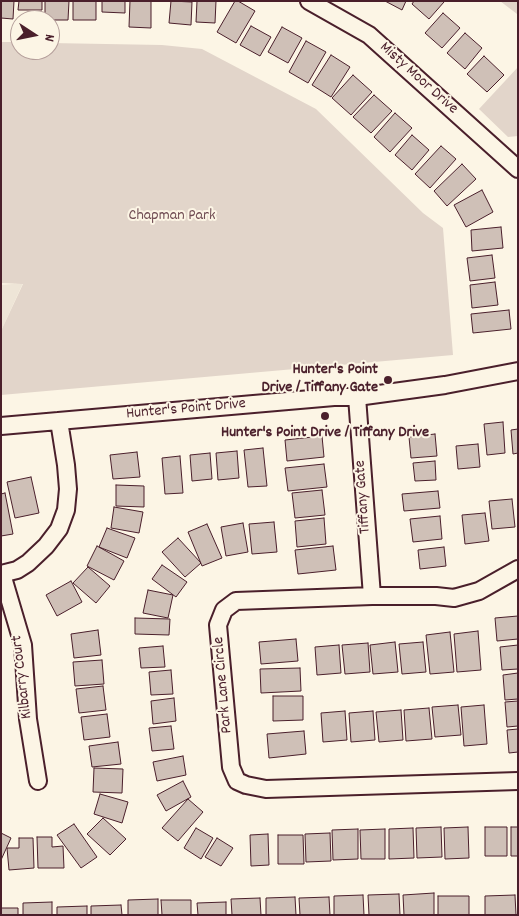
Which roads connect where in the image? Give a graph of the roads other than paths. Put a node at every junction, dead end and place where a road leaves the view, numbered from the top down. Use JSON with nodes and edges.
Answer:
{"nodes":[{"id":1,"x":308,"y":1,"type":"edge"},
{"id":2,"x":518,"y":169,"type":"edge"},
{"id":3,"x":518,"y":371,"type":"edge"},
{"id":4,"x":357,"y":397,"type":"junction"},
{"id":5,"x":59,"y":421,"type":"junction"},
{"id":6,"x":1,"y":426,"type":"edge"},
{"id":7,"x":518,"y":569,"type":"edge"},
{"id":8,"x":2,"y":574,"type":"edge"},
{"id":9,"x":372,"y":596,"type":"junction"},
{"id":10,"x":38,"y":781,"type":"dead end"},
{"id":11,"x":518,"y":781,"type":"edge"}],
"edges":[{"from":1,"to":2,"type":"street","name":"Misty Moor Drive"},
{"from":3,"to":4,"type":"street","name":"Hunter's Point Drive"},
{"from":4,"to":5,"type":"street","name":"Hunter's Point Drive"},
{"from":4,"to":9,"type":"street","name":"Tiffany Gate"},
{"from":5,"to":6,"type":"street","name":"Hunter's Point Drive"},
{"from":5,"to":8,"type":"street"},
{"from":7,"to":9,"type":"street","name":"Park Lane Circle"},
{"from":8,"to":10,"type":"street","name":"Kilbarry Court"},
{"from":9,"to":11,"type":"street","name":"Park Lane Circle"}]}
